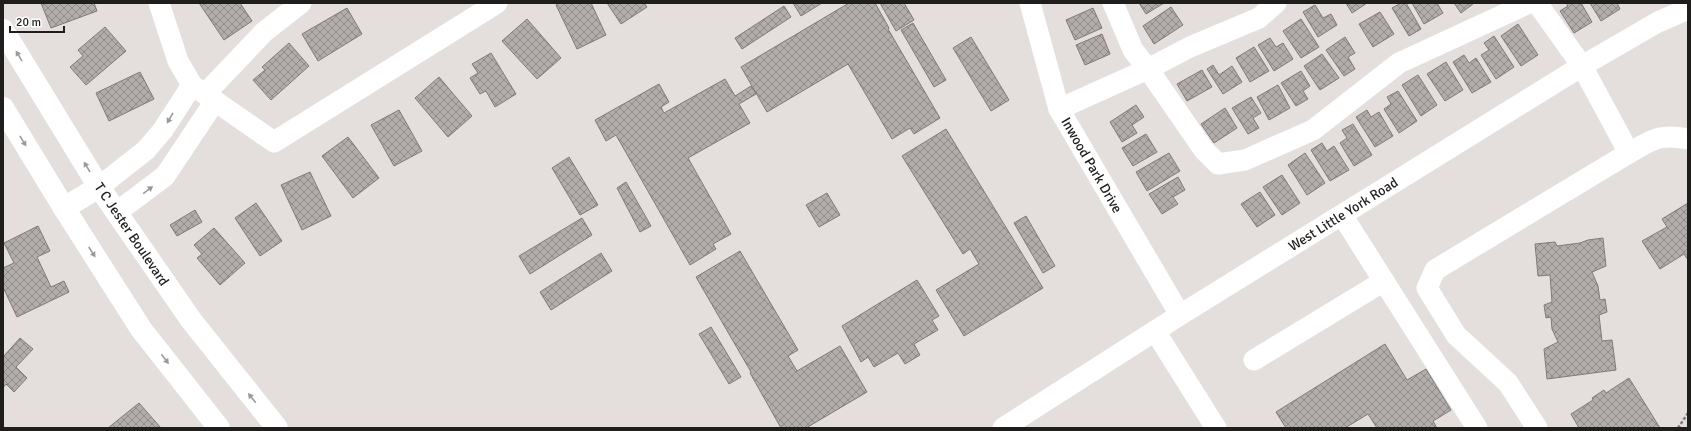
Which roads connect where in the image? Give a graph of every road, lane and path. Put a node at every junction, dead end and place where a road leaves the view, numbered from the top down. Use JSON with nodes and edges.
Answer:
{"nodes":[{"id":1,"x":158,"y":3,"type":"edge"},
{"id":2,"x":301,"y":3,"type":"edge"},
{"id":3,"x":497,"y":3,"type":"edge"},
{"id":4,"x":1030,"y":3,"type":"edge"},
{"id":5,"x":1113,"y":3,"type":"edge"},
{"id":6,"x":1276,"y":3,"type":"edge"},
{"id":7,"x":1529,"y":3,"type":"edge"},
{"id":8,"x":1537,"y":3,"type":"edge"},
{"id":9,"x":1688,"y":9,"type":"edge"},
{"id":10,"x":1254,"y":10,"type":"edge"},
{"id":11,"x":3,"y":30,"type":"edge"},
{"id":12,"x":1582,"y":66,"type":"junction"},
{"id":13,"x":1148,"y":69,"type":"junction"},
{"id":14,"x":204,"y":94,"type":"junction"},
{"id":15,"x":3,"y":108,"type":"edge"},
{"id":16,"x":1059,"y":109,"type":"junction"},
{"id":17,"x":1688,"y":139,"type":"edge"},
{"id":18,"x":1629,"y":153,"type":"junction"},
{"id":19,"x":99,"y":187,"type":"junction"},
{"id":20,"x":64,"y":208,"type":"junction"},
{"id":21,"x":117,"y":212,"type":"junction"},
{"id":22,"x":1342,"y":215,"type":"junction"},
{"id":23,"x":1384,"y":281,"type":"junction"},
{"id":24,"x":1180,"y":315,"type":"junction"},
{"id":25,"x":1155,"y":331,"type":"junction"},
{"id":26,"x":1254,"y":360,"type":"dead end"},
{"id":27,"x":1688,"y":413,"type":"edge"},
{"id":28,"x":1213,"y":427,"type":"edge"},
{"id":29,"x":219,"y":428,"type":"edge"},
{"id":30,"x":276,"y":428,"type":"edge"},
{"id":31,"x":1003,"y":428,"type":"edge"},
{"id":32,"x":1478,"y":428,"type":"edge"},
{"id":33,"x":1537,"y":428,"type":"edge"},
{"id":34,"x":1678,"y":428,"type":"edge"}],
"edges":[{"from":1,"to":14,"type":"street"},
{"from":2,"to":14,"type":"street"},
{"from":3,"to":14,"type":"street"},
{"from":4,"to":16,"type":"street","name":"Inwood Park Drive"},
{"from":5,"to":13,"type":"street"},
{"from":6,"to":10,"type":"street"},
{"from":7,"to":13,"type":"street"},
{"from":8,"to":12,"type":"street"},
{"from":9,"to":12,"type":"street","name":"West Little York Road"},
{"from":10,"to":13,"type":"street"},
{"from":19,"to":11,"type":"main road","name":"T C Jester Boulevard","one_way":true},
{"from":12,"to":18,"type":"street"},
{"from":12,"to":22,"type":"street","name":"West Little York Road"},
{"from":13,"to":16,"type":"street"},
{"from":14,"to":19,"type":"street","one_way":true},
{"from":21,"to":14,"type":"street","one_way":true},
{"from":15,"to":20,"type":"main road","one_way":true},
{"from":16,"to":24,"type":"street","name":"Inwood Park Drive"},
{"from":17,"to":18,"type":"street"},
{"from":18,"to":33,"type":"street"},
{"from":19,"to":20,"type":"main road"},
{"from":19,"to":21,"type":"main road","name":"T C Jester Boulevard"},
{"from":20,"to":29,"type":"main road","one_way":true},
{"from":30,"to":21,"type":"main road","name":"T C Jester Boulevard","one_way":true},
{"from":22,"to":23,"type":"street"},
{"from":22,"to":24,"type":"street","name":"West Little York Road"},
{"from":23,"to":26,"type":"street"},
{"from":23,"to":32,"type":"street"},
{"from":24,"to":25,"type":"street","name":"West Little York Road"},
{"from":25,"to":28,"type":"street"},
{"from":25,"to":31,"type":"street","name":"West Little York Road"},
{"from":27,"to":34,"type":"path"}]}
